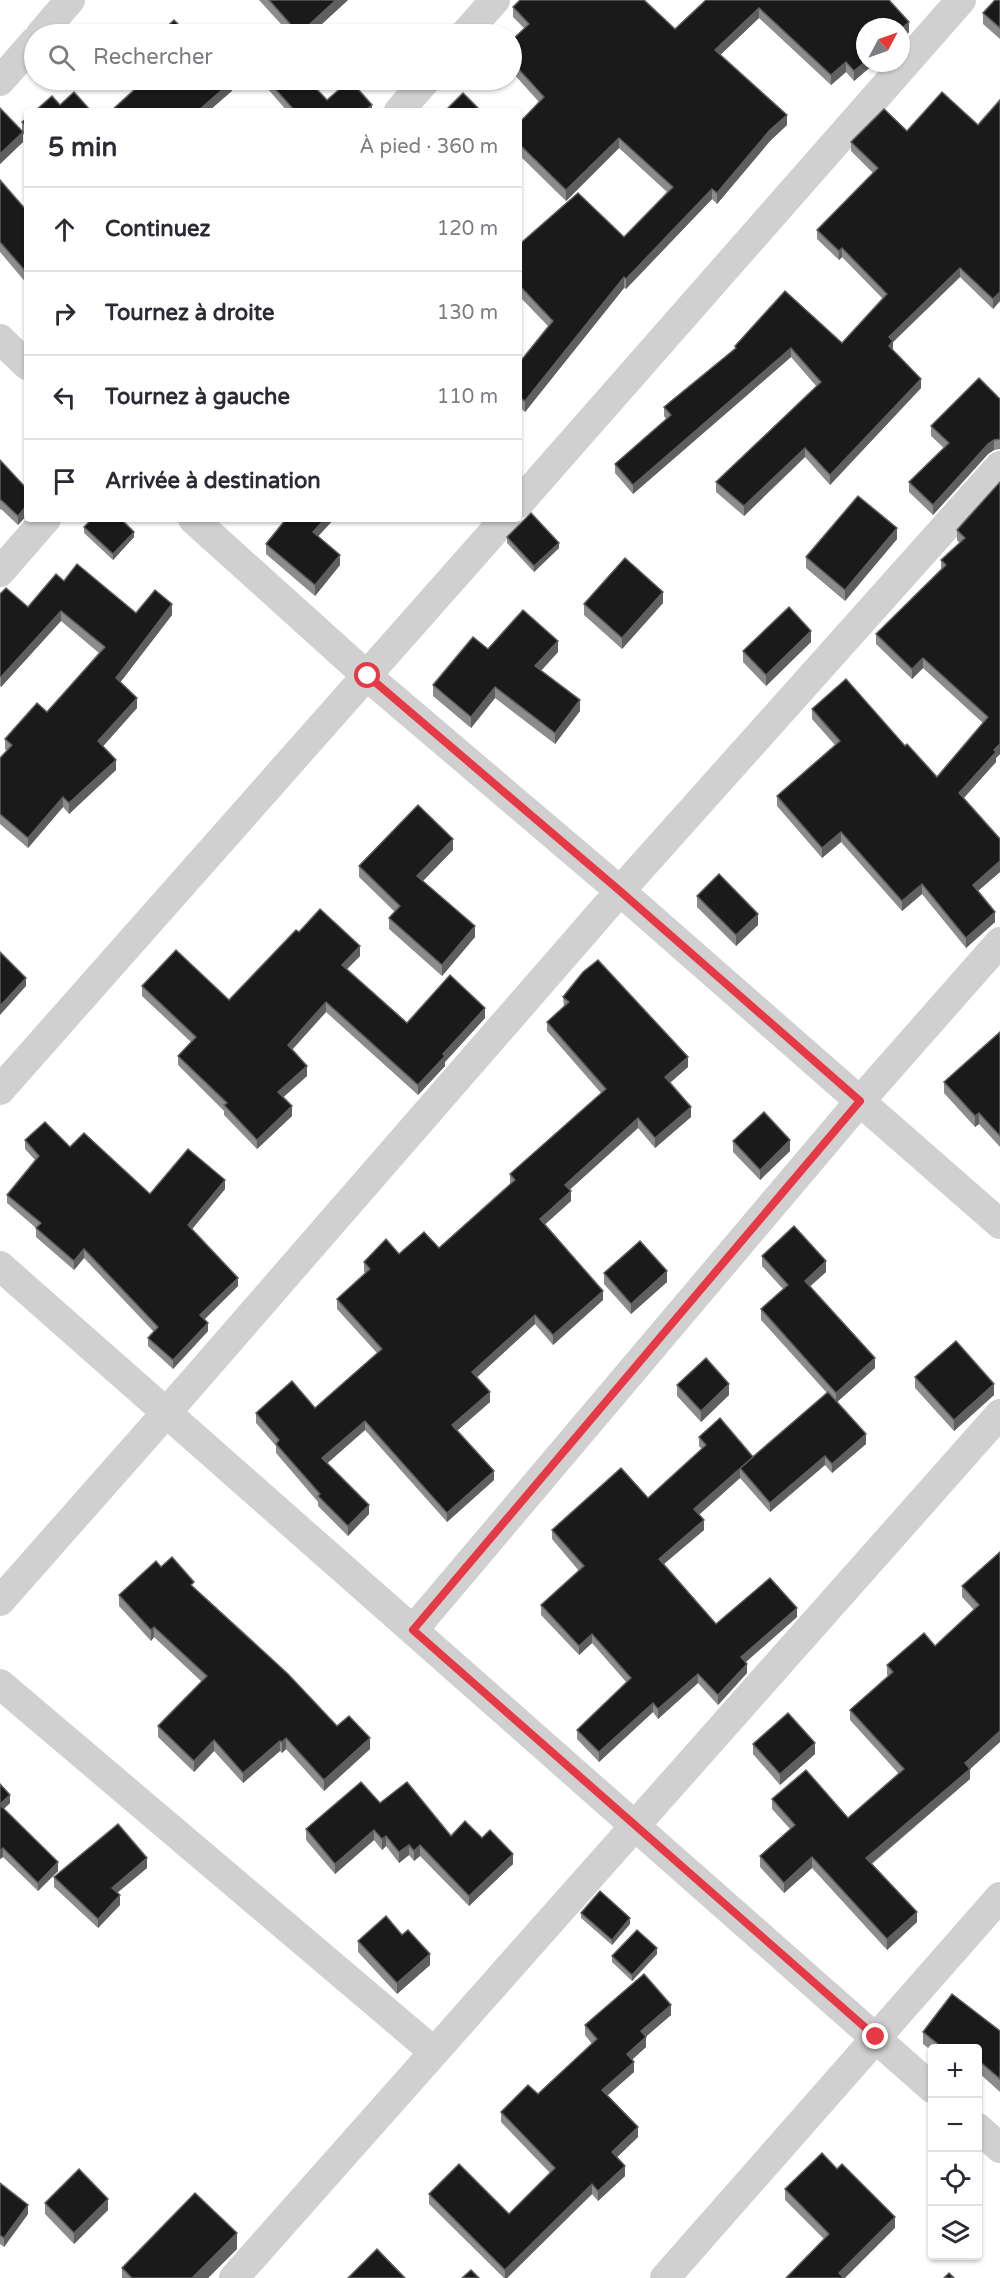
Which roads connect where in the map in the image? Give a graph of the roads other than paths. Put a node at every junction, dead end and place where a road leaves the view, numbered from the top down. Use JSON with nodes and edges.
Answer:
{"nodes":[{"id":1,"x":70,"y":0,"type":"edge"},
{"id":2,"x":495,"y":0,"type":"edge"},
{"id":3,"x":961,"y":0,"type":"edge"},
{"id":4,"x":49,"y":24,"type":"edge"},
{"id":5,"x":474,"y":24,"type":"edge"},
{"id":6,"x":24,"y":53,"type":"edge"},
{"id":7,"x":0,"y":81,"type":"edge"},
{"id":8,"x":417,"y":90,"type":"edge"},
{"id":9,"x":402,"y":108,"type":"edge"},
{"id":10,"x":0,"y":339,"type":"edge"},
{"id":11,"x":24,"y":362,"type":"edge"},
{"id":12,"x":1000,"y":466,"type":"edge"},
{"id":13,"x":522,"y":500,"type":"edge"},
{"id":14,"x":43,"y":522,"type":"edge"},
{"id":15,"x":196,"y":522,"type":"edge"},
{"id":16,"x":502,"y":522,"type":"edge"},
{"id":17,"x":0,"y":572,"type":"edge"},
{"id":18,"x":368,"y":676,"type":"junction"},
{"id":19,"x":620,"y":891,"type":"junction"},
{"id":20,"x":1000,"y":942,"type":"edge"},
{"id":21,"x":0,"y":1090,"type":"edge"},
{"id":22,"x":860,"y":1101,"type":"junction"},
{"id":23,"x":1000,"y":1224,"type":"edge"},
{"id":24,"x":0,"y":1266,"type":"edge"},
{"id":25,"x":166,"y":1413,"type":"junction"},
{"id":26,"x":1000,"y":1414,"type":"edge"},
{"id":27,"x":0,"y":1601,"type":"edge"},
{"id":28,"x":413,"y":1630,"type":"junction"},
{"id":29,"x":0,"y":1684,"type":"edge"},
{"id":30,"x":635,"y":1825,"type":"junction"},
{"id":31,"x":1000,"y":1897,"type":"edge"},
{"id":32,"x":876,"y":2037,"type":"junction"},
{"id":33,"x":434,"y":2052,"type":"junction"},
{"id":34,"x":928,"y":2084,"type":"edge"},
{"id":35,"x":982,"y":2132,"type":"edge"},
{"id":36,"x":1000,"y":2148,"type":"edge"},
{"id":37,"x":234,"y":2278,"type":"edge"},
{"id":38,"x":665,"y":2278,"type":"edge"}],
"edges":[{"from":1,"to":4,"type":"street"},
{"from":2,"to":5,"type":"street"},
{"from":3,"to":13,"type":"street"},
{"from":6,"to":7,"type":"street"},
{"from":8,"to":9,"type":"street"},
{"from":10,"to":11,"type":"street"},
{"from":12,"to":19,"type":"street"},
{"from":14,"to":17,"type":"street"},
{"from":15,"to":18,"type":"street"},
{"from":16,"to":18,"type":"street"},
{"from":18,"to":19,"type":"street"},
{"from":18,"to":21,"type":"street"},
{"from":19,"to":22,"type":"street"},
{"from":19,"to":25,"type":"street"},
{"from":20,"to":22,"type":"street"},
{"from":22,"to":23,"type":"street"},
{"from":22,"to":28,"type":"street"},
{"from":24,"to":25,"type":"street"},
{"from":25,"to":27,"type":"street"},
{"from":25,"to":28,"type":"street"},
{"from":26,"to":30,"type":"street"},
{"from":28,"to":30,"type":"street"},
{"from":29,"to":33,"type":"street"},
{"from":30,"to":32,"type":"street"},
{"from":30,"to":33,"type":"street"},
{"from":31,"to":32,"type":"street"},
{"from":32,"to":34,"type":"street"},
{"from":32,"to":38,"type":"street"},
{"from":33,"to":37,"type":"street"},
{"from":35,"to":36,"type":"street"}]}
